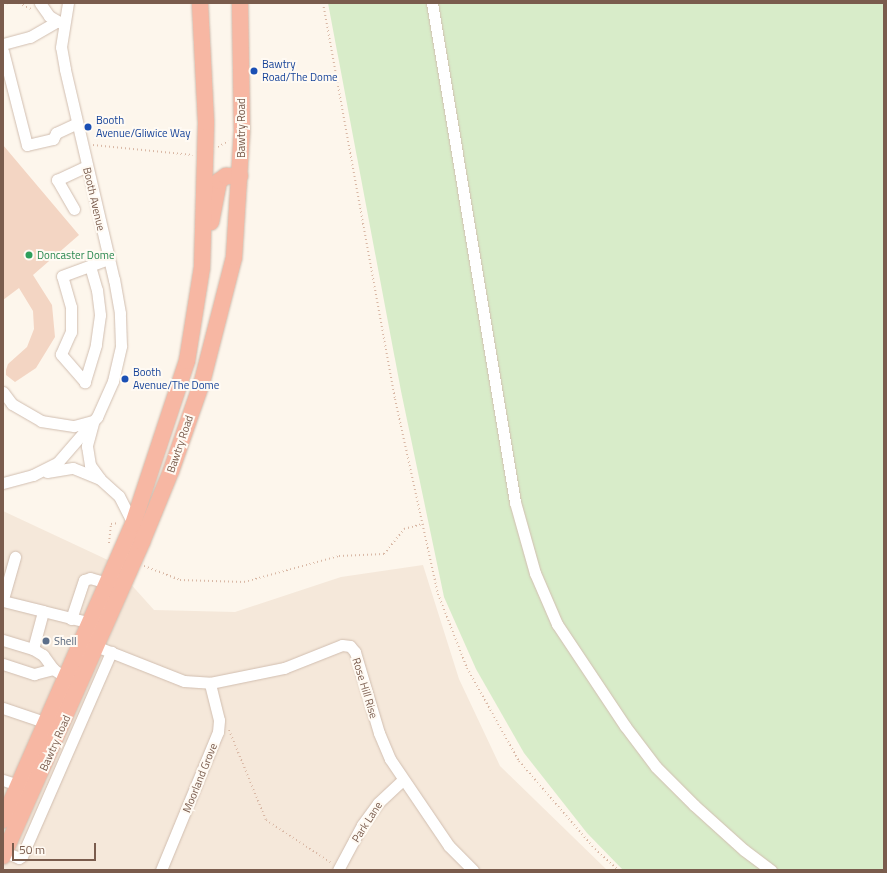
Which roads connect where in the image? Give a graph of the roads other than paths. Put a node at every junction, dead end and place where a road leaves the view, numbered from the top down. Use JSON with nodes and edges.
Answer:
{"nodes":[{"id":1,"x":40,"y":3,"type":"edge"},
{"id":2,"x":68,"y":3,"type":"edge"},
{"id":3,"x":200,"y":3,"type":"edge"},
{"id":4,"x":240,"y":3,"type":"edge"},
{"id":5,"x":432,"y":3,"type":"edge"},
{"id":6,"x":60,"y":23,"type":"junction"},
{"id":7,"x":3,"y":44,"type":"edge"},
{"id":8,"x":3,"y":51,"type":"edge"},
{"id":9,"x":78,"y":123,"type":"junction"},
{"id":10,"x":87,"y":166,"type":"junction"},
{"id":11,"x":240,"y":176,"type":"junction"},
{"id":12,"x":74,"y":209,"type":"dead end"},
{"id":13,"x":108,"y":259,"type":"junction"},
{"id":14,"x":90,"y":266,"type":"junction"},
{"id":15,"x":202,"y":267,"type":"junction"},
{"id":16,"x":5,"y":398,"type":"edge"},
{"id":17,"x":94,"y":420,"type":"junction"},
{"id":18,"x":33,"y":475,"type":"junction"},
{"id":19,"x":100,"y":479,"type":"junction"},
{"id":20,"x":3,"y":483,"type":"edge"},
{"id":21,"x":133,"y":524,"type":"junction"},
{"id":22,"x":142,"y":542,"type":"junction"},
{"id":23,"x":15,"y":557,"type":"dead end"},
{"id":24,"x":108,"y":583,"type":"junction"},
{"id":25,"x":3,"y":600,"type":"edge"},
{"id":26,"x":43,"y":611,"type":"junction"},
{"id":27,"x":71,"y":619,"type":"junction"},
{"id":28,"x":91,"y":623,"type":"junction"},
{"id":29,"x":3,"y":640,"type":"edge"},
{"id":30,"x":33,"y":649,"type":"junction"},
{"id":31,"x":104,"y":650,"type":"junction"},
{"id":32,"x":3,"y":664,"type":"edge"},
{"id":33,"x":52,"y":669,"type":"junction"},
{"id":34,"x":67,"y":678,"type":"junction"},
{"id":35,"x":210,"y":683,"type":"junction"},
{"id":36,"x":3,"y":708,"type":"edge"},
{"id":37,"x":47,"y":723,"type":"junction"},
{"id":38,"x":3,"y":780,"type":"edge"},
{"id":39,"x":403,"y":780,"type":"junction"},
{"id":40,"x":18,"y":785,"type":"junction"},
{"id":41,"x":3,"y":820,"type":"edge"},
{"id":42,"x":4,"y":854,"type":"edge"},
{"id":43,"x":339,"y":869,"type":"edge"},
{"id":44,"x":161,"y":870,"type":"edge"},
{"id":45,"x":473,"y":870,"type":"edge"},
{"id":46,"x":771,"y":870,"type":"edge"}],
"edges":[{"from":1,"to":6,"type":"street"},
{"from":2,"to":6,"type":"street","name":"Booth Avenue"},
{"from":3,"to":15,"type":"highway","name":"Bawtry Road"},
{"from":4,"to":11,"type":"highway","name":"Bawtry Road"},
{"from":5,"to":46,"type":"street"},
{"from":6,"to":7,"type":"street"},
{"from":6,"to":9,"type":"street","name":"Booth Avenue"},
{"from":8,"to":9,"type":"street"},
{"from":9,"to":10,"type":"street","name":"Booth Avenue"},
{"from":10,"to":12,"type":"street"},
{"from":10,"to":13,"type":"street","name":"Booth Avenue"},
{"from":11,"to":15,"type":"highway"},
{"from":11,"to":22,"type":"highway","name":"Bawtry Road"},
{"from":13,"to":14,"type":"street"},
{"from":13,"to":17,"type":"street","name":"Booth Avenue"},
{"from":14,"to":14,"type":"street"},
{"from":15,"to":21,"type":"highway","name":"Bawtry Road"},
{"from":16,"to":17,"type":"street"},
{"from":17,"to":18,"type":"street","name":"Booth Avenue"},
{"from":17,"to":19,"type":"street"},
{"from":18,"to":19,"type":"street"},
{"from":18,"to":20,"type":"street","name":"Booth Avenue"},
{"from":19,"to":21,"type":"street"},
{"from":21,"to":22,"type":"street"},
{"from":21,"to":24,"type":"highway","name":"Bawtry Road"},
{"from":22,"to":31,"type":"highway","name":"Bawtry Road"},
{"from":23,"to":25,"type":"street"},
{"from":24,"to":27,"type":"street"},
{"from":24,"to":28,"type":"highway","name":"Bawtry Road"},
{"from":25,"to":26,"type":"street"},
{"from":26,"to":27,"type":"street"},
{"from":26,"to":30,"type":"street"},
{"from":27,"to":28,"type":"street"},
{"from":28,"to":34,"type":"highway","name":"Bawtry Road"},
{"from":29,"to":30,"type":"street"},
{"from":30,"to":33,"type":"street"},
{"from":31,"to":35,"type":"street","name":"Rose Hill Rise"},
{"from":31,"to":42,"type":"highway","name":"Bawtry Road"},
{"from":32,"to":33,"type":"street"},
{"from":33,"to":34,"type":"street"},
{"from":34,"to":37,"type":"highway","name":"Bawtry Road"},
{"from":35,"to":39,"type":"street","name":"Rose Hill Rise"},
{"from":35,"to":44,"type":"street","name":"Moorland Grove"},
{"from":36,"to":37,"type":"street"},
{"from":37,"to":40,"type":"highway","name":"Bawtry Road"},
{"from":38,"to":40,"type":"street"},
{"from":39,"to":43,"type":"street","name":"Park Lane"},
{"from":39,"to":45,"type":"street","name":"Rose Hill Rise"},
{"from":40,"to":41,"type":"highway","name":"Bawtry Road"}]}
